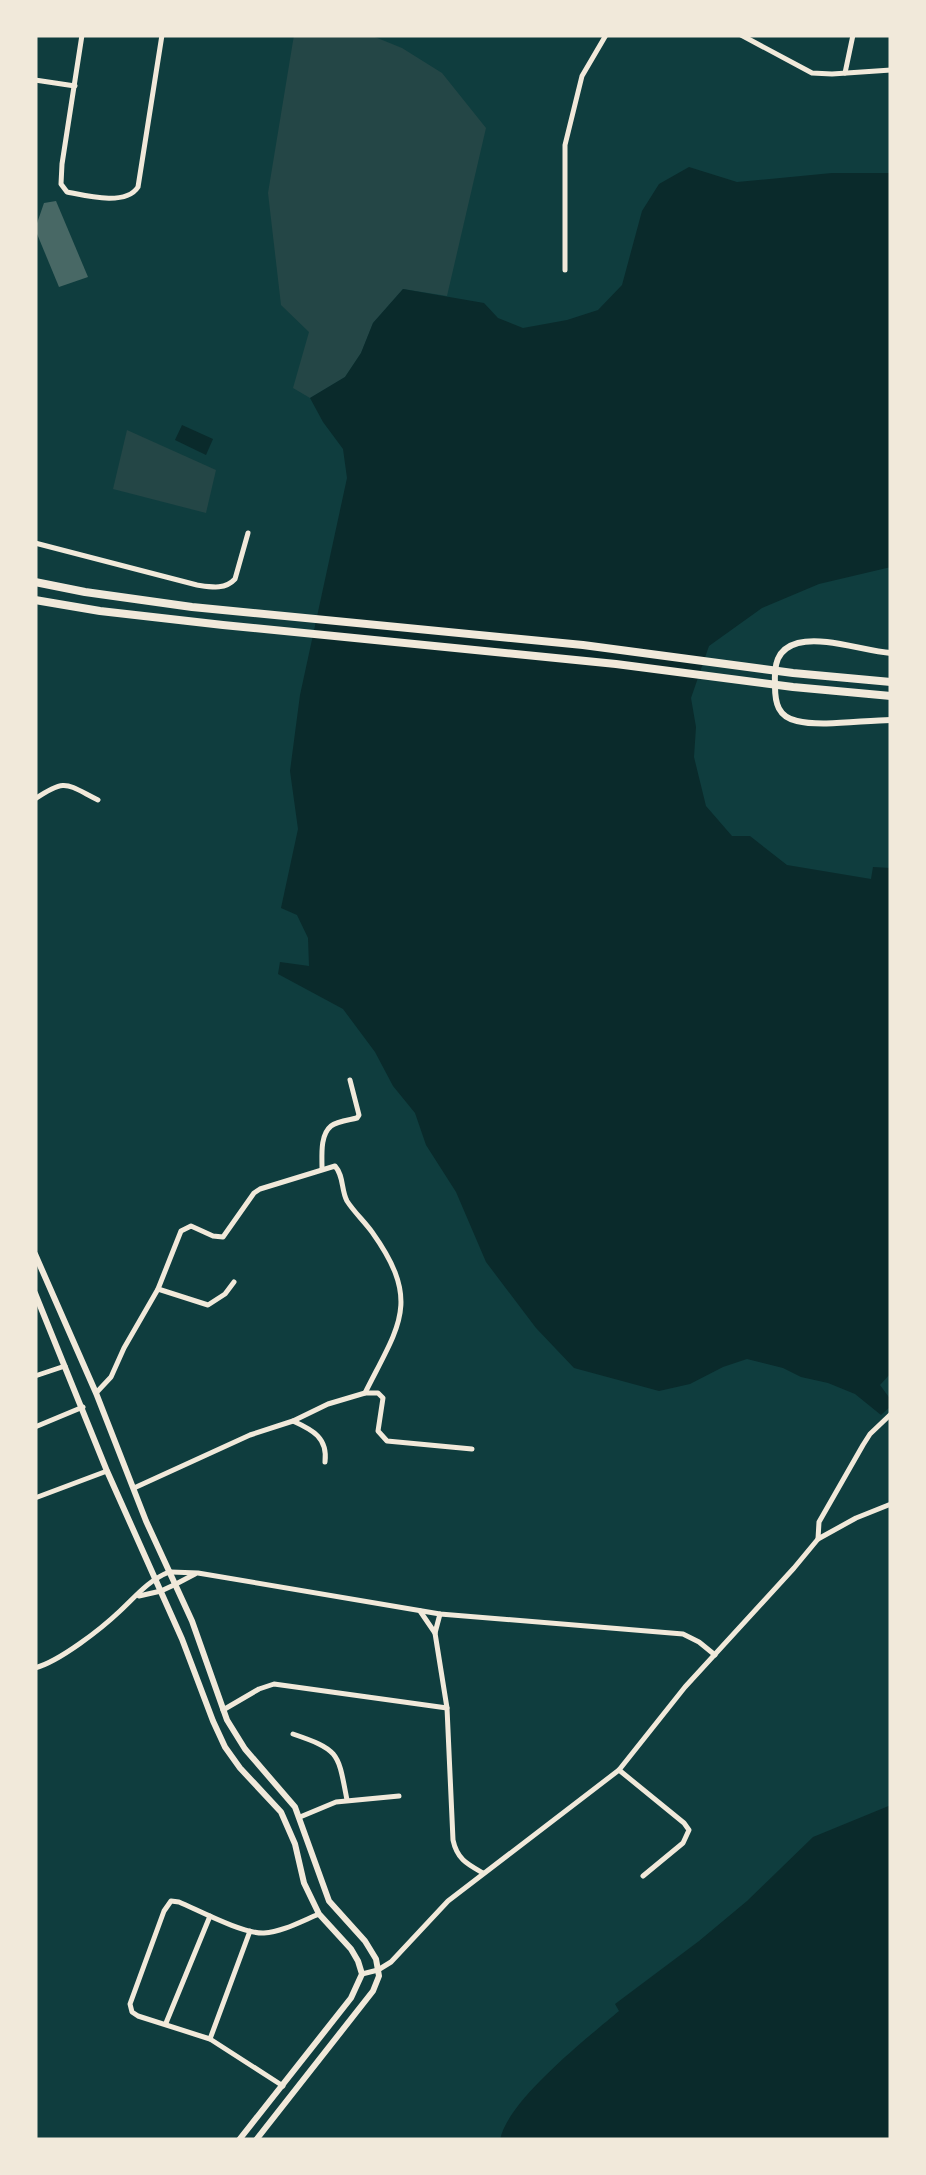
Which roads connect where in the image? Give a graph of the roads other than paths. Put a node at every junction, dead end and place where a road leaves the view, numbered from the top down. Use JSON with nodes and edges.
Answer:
{"nodes":[{"id":1,"x":82,"y":35,"type":"edge"},
{"id":2,"x":162,"y":35,"type":"edge"},
{"id":3,"x":606,"y":35,"type":"edge"},
{"id":4,"x":741,"y":35,"type":"edge"},
{"id":5,"x":852,"y":35,"type":"edge"},
{"id":6,"x":891,"y":70,"type":"edge"},
{"id":7,"x":845,"y":74,"type":"junction"},
{"id":8,"x":35,"y":80,"type":"edge"},
{"id":9,"x":75,"y":86,"type":"junction"},
{"id":10,"x":565,"y":270,"type":"dead end"},
{"id":11,"x":248,"y":532,"type":"dead end"},
{"id":12,"x":35,"y":543,"type":"edge"},
{"id":13,"x":35,"y":582,"type":"edge"},
{"id":14,"x":35,"y":600,"type":"edge"},
{"id":15,"x":891,"y":654,"type":"edge"},
{"id":16,"x":891,"y":682,"type":"edge"},
{"id":17,"x":891,"y":696,"type":"edge"},
{"id":18,"x":891,"y":720,"type":"edge"},
{"id":19,"x":35,"y":798,"type":"edge"},
{"id":20,"x":98,"y":800,"type":"dead end"},
{"id":21,"x":350,"y":1080,"type":"dead end"},
{"id":22,"x":322,"y":1168,"type":"junction"},
{"id":23,"x":35,"y":1254,"type":"edge"},
{"id":24,"x":234,"y":1282,"type":"dead end"},
{"id":25,"x":158,"y":1289,"type":"junction"},
{"id":26,"x":35,"y":1294,"type":"edge"},
{"id":27,"x":66,"y":1366,"type":"junction"},
{"id":28,"x":35,"y":1376,"type":"edge"},
{"id":29,"x":96,"y":1393,"type":"junction"},
{"id":30,"x":365,"y":1393,"type":"junction"},
{"id":31,"x":83,"y":1407,"type":"junction"},
{"id":32,"x":891,"y":1414,"type":"edge"},
{"id":33,"x":293,"y":1421,"type":"junction"},
{"id":34,"x":35,"y":1427,"type":"edge"},
{"id":35,"x":472,"y":1449,"type":"dead end"},
{"id":36,"x":325,"y":1462,"type":"dead end"},
{"id":37,"x":107,"y":1471,"type":"junction"},
{"id":38,"x":134,"y":1488,"type":"junction"},
{"id":39,"x":35,"y":1498,"type":"edge"},
{"id":40,"x":891,"y":1504,"type":"edge"},
{"id":41,"x":818,"y":1539,"type":"junction"},
{"id":42,"x":170,"y":1572,"type":"junction"},
{"id":43,"x":198,"y":1573,"type":"junction"},
{"id":44,"x":155,"y":1578,"type":"junction"},
{"id":45,"x":176,"y":1584,"type":"junction"},
{"id":46,"x":162,"y":1591,"type":"junction"},
{"id":47,"x":136,"y":1596,"type":"junction"},
{"id":48,"x":420,"y":1611,"type":"junction"},
{"id":49,"x":440,"y":1614,"type":"junction"},
{"id":50,"x":435,"y":1633,"type":"junction"},
{"id":51,"x":715,"y":1655,"type":"junction"},
{"id":52,"x":35,"y":1668,"type":"edge"},
{"id":53,"x":447,"y":1708,"type":"junction"},
{"id":54,"x":223,"y":1710,"type":"junction"},
{"id":55,"x":293,"y":1734,"type":"dead end"},
{"id":56,"x":619,"y":1770,"type":"junction"},
{"id":57,"x":400,"y":1796,"type":"dead end"},
{"id":58,"x":347,"y":1800,"type":"junction"},
{"id":59,"x":300,"y":1817,"type":"junction"},
{"id":60,"x":483,"y":1873,"type":"junction"},
{"id":61,"x":643,"y":1876,"type":"dead end"},
{"id":62,"x":319,"y":1914,"type":"junction"},
{"id":63,"x":210,"y":1916,"type":"junction"},
{"id":64,"x":250,"y":1931,"type":"junction"},
{"id":65,"x":378,"y":1970,"type":"junction"},
{"id":66,"x":362,"y":1974,"type":"junction"},
{"id":67,"x":166,"y":2023,"type":"junction"},
{"id":68,"x":210,"y":2039,"type":"junction"},
{"id":69,"x":283,"y":2086,"type":"junction"},
{"id":70,"x":239,"y":2140,"type":"edge"},
{"id":71,"x":256,"y":2140,"type":"edge"}],
"edges":[{"from":1,"to":9,"type":"street"},
{"from":2,"to":9,"type":"street"},
{"from":3,"to":10,"type":"street"},
{"from":4,"to":7,"type":"street"},
{"from":5,"to":7,"type":"street"},
{"from":6,"to":7,"type":"street"},
{"from":8,"to":9,"type":"street"},
{"from":11,"to":12,"type":"street"},
{"from":13,"to":16,"type":"highway"},
{"from":14,"to":17,"type":"highway"},
{"from":15,"to":18,"type":"main road"},
{"from":19,"to":20,"type":"street"},
{"from":21,"to":22,"type":"street"},
{"from":22,"to":25,"type":"street"},
{"from":22,"to":30,"type":"street"},
{"from":23,"to":29,"type":"main road"},
{"from":24,"to":25,"type":"street"},
{"from":25,"to":29,"type":"street"},
{"from":26,"to":27,"type":"main road"},
{"from":27,"to":28,"type":"street"},
{"from":27,"to":31,"type":"main road"},
{"from":29,"to":38,"type":"main road"},
{"from":30,"to":33,"type":"street"},
{"from":30,"to":35,"type":"street"},
{"from":31,"to":34,"type":"street"},
{"from":31,"to":37,"type":"main road"},
{"from":32,"to":41,"type":"street"},
{"from":33,"to":36,"type":"street"},
{"from":33,"to":38,"type":"street"},
{"from":37,"to":39,"type":"street"},
{"from":37,"to":44,"type":"main road"},
{"from":38,"to":42,"type":"main road"},
{"from":40,"to":41,"type":"street"},
{"from":41,"to":51,"type":"street"},
{"from":42,"to":43,"type":"street"},
{"from":42,"to":44,"type":"street"},
{"from":42,"to":45,"type":"main road"},
{"from":43,"to":45,"type":"street"},
{"from":43,"to":48,"type":"street"},
{"from":44,"to":46,"type":"main road"},
{"from":44,"to":47,"type":"street"},
{"from":45,"to":46,"type":"street"},
{"from":45,"to":54,"type":"main road"},
{"from":46,"to":47,"type":"street"},
{"from":46,"to":62,"type":"main road"},
{"from":47,"to":52,"type":"street"},
{"from":48,"to":49,"type":"street"},
{"from":48,"to":50,"type":"street"},
{"from":49,"to":50,"type":"street"},
{"from":49,"to":51,"type":"street"},
{"from":50,"to":53,"type":"street"},
{"from":51,"to":56,"type":"street"},
{"from":53,"to":54,"type":"street"},
{"from":53,"to":60,"type":"street"},
{"from":54,"to":59,"type":"main road"},
{"from":55,"to":58,"type":"street"},
{"from":56,"to":60,"type":"street"},
{"from":56,"to":61,"type":"street"},
{"from":57,"to":58,"type":"street"},
{"from":58,"to":59,"type":"street"},
{"from":59,"to":65,"type":"main road"},
{"from":60,"to":65,"type":"street"},
{"from":62,"to":64,"type":"street"},
{"from":62,"to":66,"type":"main road"},
{"from":63,"to":64,"type":"street"},
{"from":63,"to":67,"type":"street"},
{"from":63,"to":67,"type":"street"},
{"from":64,"to":68,"type":"street"},
{"from":65,"to":66,"type":"street"},
{"from":65,"to":71,"type":"main road"},
{"from":66,"to":69,"type":"main road"},
{"from":67,"to":68,"type":"street"},
{"from":68,"to":69,"type":"street"},
{"from":69,"to":70,"type":"main road"}]}
